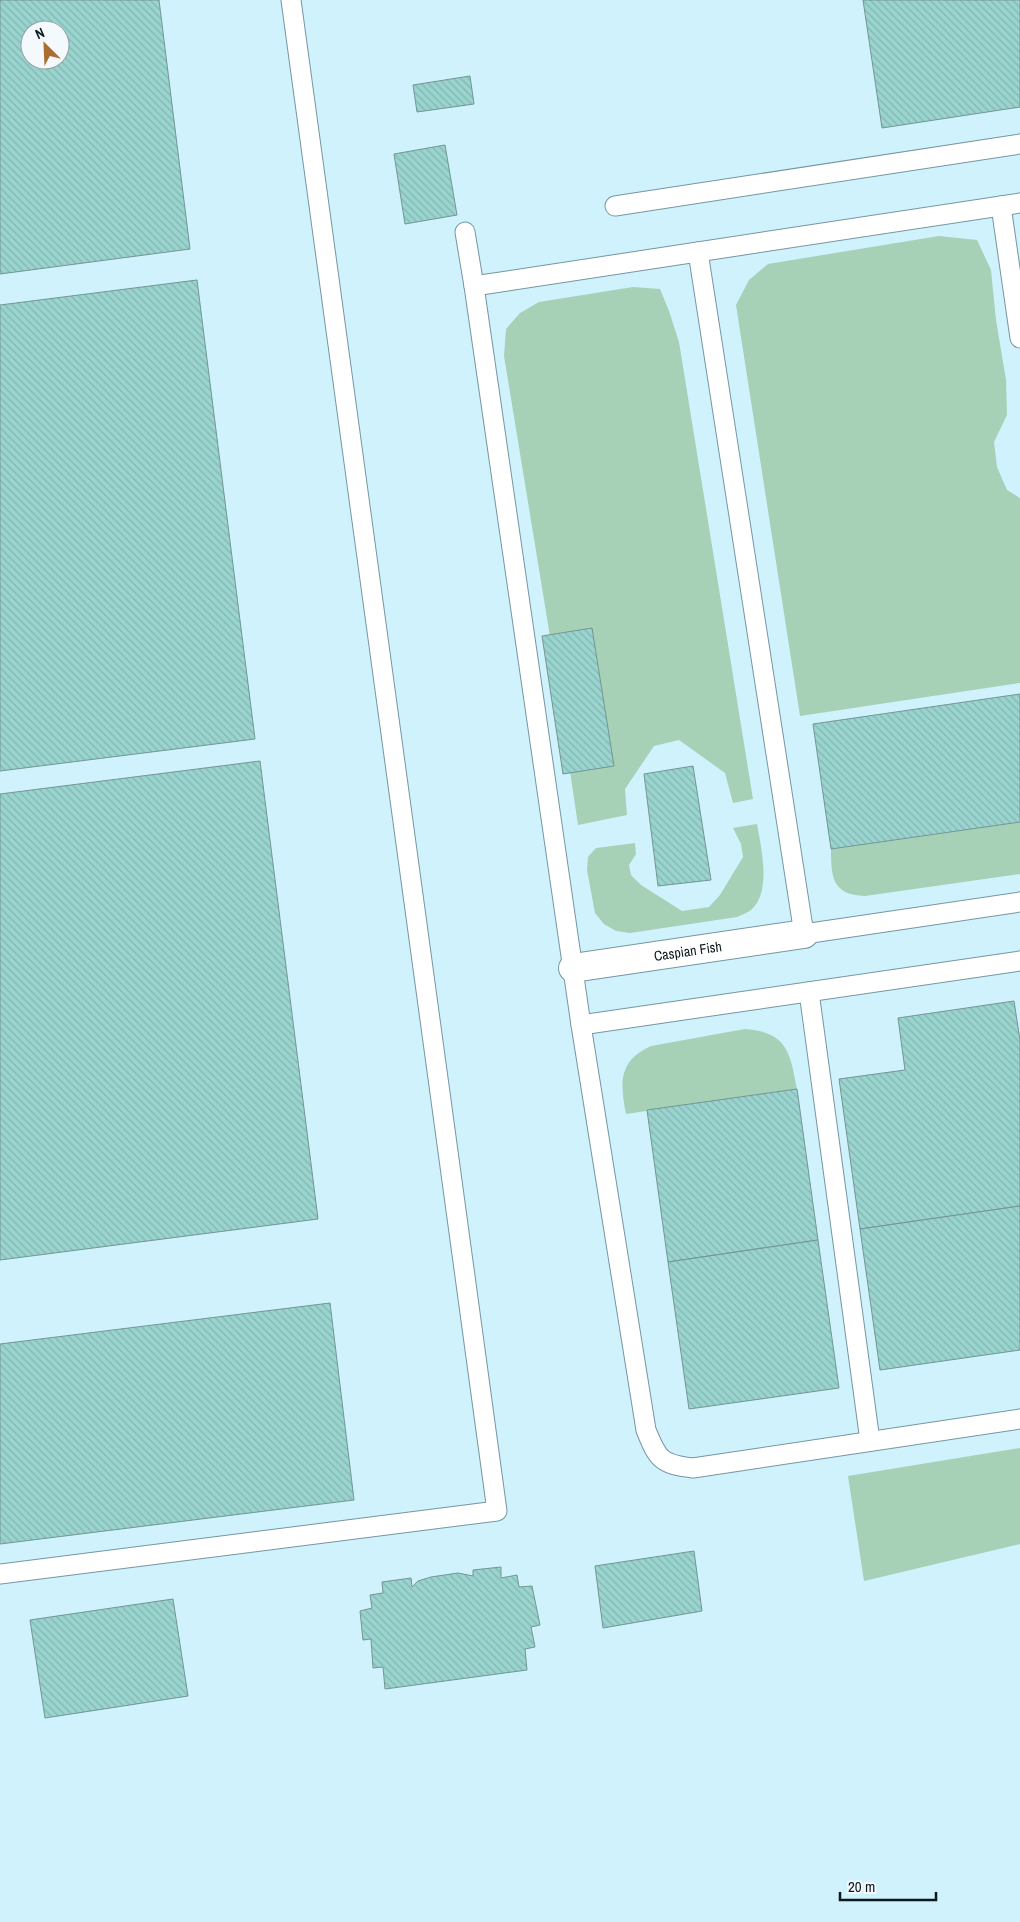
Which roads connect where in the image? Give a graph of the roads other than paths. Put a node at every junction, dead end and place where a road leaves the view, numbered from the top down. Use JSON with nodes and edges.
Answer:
{"nodes":[{"id":1,"x":291,"y":0,"type":"edge"},
{"id":2,"x":1020,"y":144,"type":"edge"},
{"id":3,"x":1020,"y":203,"type":"edge"},
{"id":4,"x":615,"y":206,"type":"dead end"},
{"id":5,"x":1000,"y":206,"type":"junction"},
{"id":6,"x":465,"y":232,"type":"dead end"},
{"id":7,"x":698,"y":252,"type":"junction"},
{"id":8,"x":474,"y":286,"type":"junction"},
{"id":9,"x":1020,"y":338,"type":"edge"},
{"id":10,"x":1020,"y":902,"type":"edge"},
{"id":11,"x":804,"y":934,"type":"junction"},
{"id":12,"x":1020,"y":961,"type":"edge"},
{"id":13,"x":573,"y":968,"type":"junction"},
{"id":14,"x":809,"y":992,"type":"junction"},
{"id":15,"x":581,"y":1025,"type":"junction"},
{"id":16,"x":1020,"y":1419,"type":"edge"},
{"id":17,"x":870,"y":1441,"type":"junction"},
{"id":18,"x":0,"y":1574,"type":"edge"}],
"edges":[{"from":1,"to":18,"type":"lane"},
{"from":2,"to":4,"type":"lane"},
{"from":3,"to":5,"type":"lane"},
{"from":5,"to":7,"type":"lane"},
{"from":5,"to":9,"type":"lane"},
{"from":6,"to":8,"type":"lane"},
{"from":7,"to":8,"type":"lane"},
{"from":7,"to":11,"type":"lane"},
{"from":8,"to":13,"type":"lane"},
{"from":10,"to":11,"type":"lane"},
{"from":11,"to":13,"type":"street","name":"Caspian Fish"},
{"from":12,"to":14,"type":"lane"},
{"from":13,"to":15,"type":"lane"},
{"from":14,"to":15,"type":"lane"},
{"from":14,"to":17,"type":"lane"},
{"from":15,"to":17,"type":"lane"},
{"from":16,"to":17,"type":"lane"}]}
